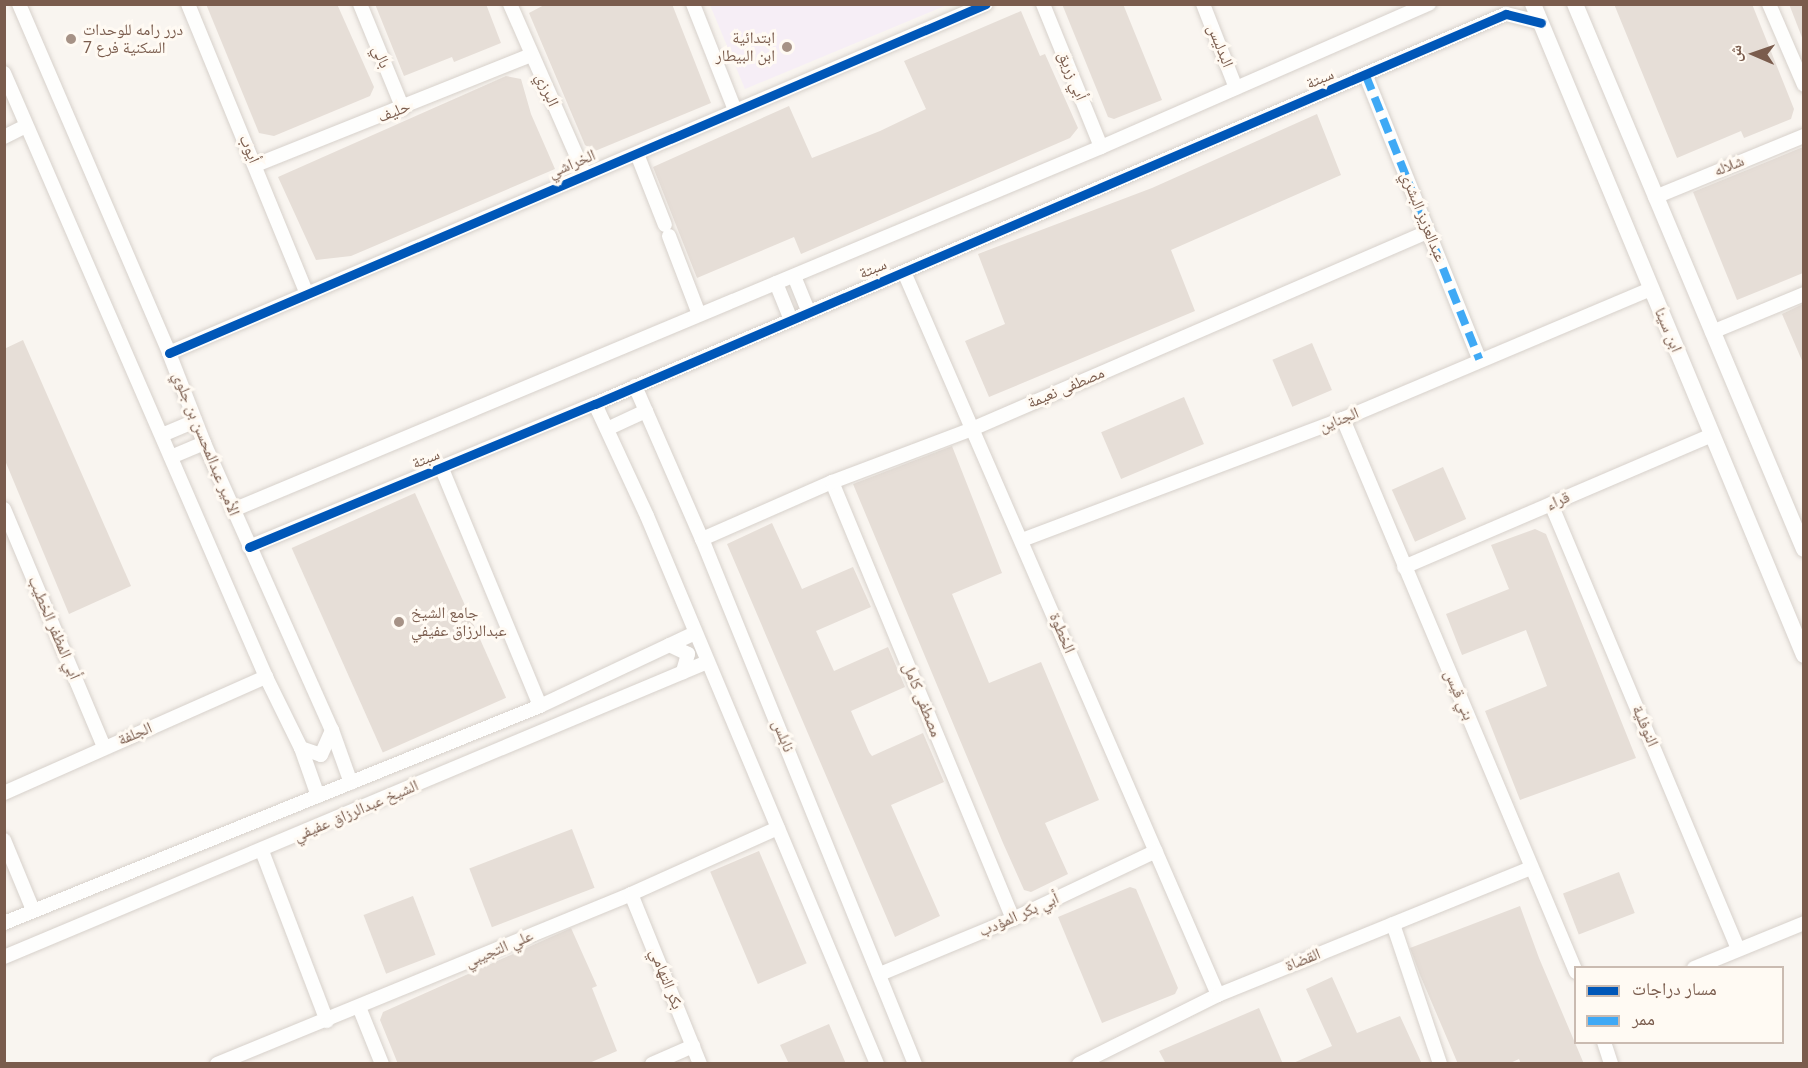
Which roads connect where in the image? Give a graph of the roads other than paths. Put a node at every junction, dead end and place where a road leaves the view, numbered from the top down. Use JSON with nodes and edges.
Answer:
{"nodes":[{"id":1,"x":19,"y":4,"type":"edge"},
{"id":2,"x":188,"y":4,"type":"edge"},
{"id":3,"x":360,"y":4,"type":"edge"},
{"id":4,"x":510,"y":4,"type":"edge"},
{"id":5,"x":693,"y":4,"type":"edge"},
{"id":6,"x":986,"y":4,"type":"edge"},
{"id":7,"x":1043,"y":4,"type":"edge"},
{"id":8,"x":1203,"y":4,"type":"edge"},
{"id":9,"x":1429,"y":4,"type":"edge"},
{"id":10,"x":1533,"y":4,"type":"edge"},
{"id":11,"x":1575,"y":4,"type":"edge"},
{"id":12,"x":1769,"y":4,"type":"edge"},
{"id":13,"x":1504,"y":9,"type":"edge"},
{"id":14,"x":1541,"y":23,"type":"junction"},
{"id":15,"x":531,"y":55,"type":"junction"},
{"id":16,"x":4,"y":72,"type":"edge"},
{"id":17,"x":1366,"y":76,"type":"junction"},
{"id":18,"x":1803,"y":85,"type":"edge"},
{"id":19,"x":1236,"y":88,"type":"junction"},
{"id":20,"x":403,"y":109,"type":"junction"},
{"id":21,"x":735,"y":110,"type":"junction"},
{"id":22,"x":27,"y":126,"type":"junction"},
{"id":23,"x":1803,"y":136,"type":"edge"},
{"id":24,"x":4,"y":137,"type":"edge"},
{"id":25,"x":1101,"y":147,"type":"junction"},
{"id":26,"x":637,"y":154,"type":"junction"},
{"id":27,"x":256,"y":165,"type":"junction"},
{"id":28,"x":585,"y":175,"type":"junction"},
{"id":29,"x":1655,"y":197,"type":"junction"},
{"id":30,"x":1428,"y":232,"type":"junction"},
{"id":31,"x":904,"y":272,"type":"junction"},
{"id":32,"x":794,"y":276,"type":"junction"},
{"id":33,"x":776,"y":283,"type":"junction"},
{"id":34,"x":1651,"y":289,"type":"junction"},
{"id":35,"x":307,"y":294,"type":"junction"},
{"id":36,"x":1803,"y":294,"type":"edge"},
{"id":37,"x":808,"y":311,"type":"junction"},
{"id":38,"x":699,"y":314,"type":"junction"},
{"id":39,"x":790,"y":318,"type":"junction"},
{"id":40,"x":1712,"y":332,"type":"junction"},
{"id":41,"x":170,"y":353,"type":"junction"},
{"id":42,"x":1479,"y":359,"type":"junction"},
{"id":43,"x":635,"y":386,"type":"junction"},
{"id":44,"x":595,"y":404,"type":"junction"},
{"id":45,"x":645,"y":411,"type":"junction"},
{"id":46,"x":1342,"y":419,"type":"junction"},
{"id":47,"x":195,"y":421,"type":"junction"},
{"id":48,"x":607,"y":429,"type":"junction"},
{"id":49,"x":972,"y":429,"type":"junction"},
{"id":50,"x":162,"y":435,"type":"junction"},
{"id":51,"x":1712,"y":435,"type":"junction"},
{"id":52,"x":204,"y":444,"type":"junction"},
{"id":53,"x":171,"y":457,"type":"junction"},
{"id":54,"x":442,"y":469,"type":"junction"},
{"id":55,"x":832,"y":482,"type":"junction"},
{"id":56,"x":1551,"y":504,"type":"junction"},
{"id":57,"x":4,"y":509,"type":"edge"},
{"id":58,"x":233,"y":510,"type":"junction"},
{"id":59,"x":702,"y":539,"type":"junction"},
{"id":60,"x":1022,"y":540,"type":"junction"},
{"id":61,"x":249,"y":547,"type":"junction"},
{"id":62,"x":1803,"y":549,"type":"edge"},
{"id":63,"x":1404,"y":567,"type":"junction"},
{"id":64,"x":695,"y":633,"type":"junction"},
{"id":65,"x":669,"y":645,"type":"junction"},
{"id":66,"x":1803,"y":655,"type":"edge"},
{"id":67,"x":707,"y":662,"type":"junction"},
{"id":68,"x":683,"y":672,"type":"junction"},
{"id":69,"x":266,"y":677,"type":"junction"},
{"id":70,"x":540,"y":706,"type":"junction"},
{"id":71,"x":332,"y":730,"type":"junction"},
{"id":72,"x":104,"y":747,"type":"junction"},
{"id":73,"x":301,"y":748,"type":"junction"},
{"id":74,"x":351,"y":783,"type":"junction"},
{"id":75,"x":4,"y":793,"type":"edge"},
{"id":76,"x":318,"y":796,"type":"junction"},
{"id":77,"x":778,"y":828,"type":"junction"},
{"id":78,"x":4,"y":840,"type":"edge"},
{"id":79,"x":262,"y":851,"type":"junction"},
{"id":80,"x":1156,"y":851,"type":"junction"},
{"id":81,"x":1531,"y":868,"type":"junction"},
{"id":82,"x":631,"y":894,"type":"junction"},
{"id":83,"x":33,"y":910,"type":"junction"},
{"id":84,"x":1013,"y":919,"type":"junction"},
{"id":85,"x":4,"y":923,"type":"edge"},
{"id":86,"x":1803,"y":923,"type":"edge"},
{"id":87,"x":1393,"y":924,"type":"junction"},
{"id":88,"x":1738,"y":948,"type":"junction"},
{"id":89,"x":4,"y":957,"type":"edge"},
{"id":90,"x":1698,"y":966,"type":"edge"},
{"id":91,"x":1574,"y":970,"type":"edge"},
{"id":92,"x":880,"y":974,"type":"junction"},
{"id":93,"x":1218,"y":995,"type":"junction"},
{"id":94,"x":359,"y":1007,"type":"junction"},
{"id":95,"x":327,"y":1021,"type":"junction"},
{"id":96,"x":1605,"y":1044,"type":"edge"},
{"id":97,"x":693,"y":1046,"type":"junction"},
{"id":98,"x":1083,"y":1063,"type":"edge"},
{"id":99,"x":217,"y":1064,"type":"edge"},
{"id":100,"x":382,"y":1064,"type":"edge"},
{"id":101,"x":652,"y":1064,"type":"edge"},
{"id":102,"x":700,"y":1064,"type":"edge"},
{"id":103,"x":877,"y":1064,"type":"edge"},
{"id":104,"x":915,"y":1064,"type":"edge"},
{"id":105,"x":1440,"y":1064,"type":"edge"},
{"id":106,"x":1611,"y":1064,"type":"edge"}],
"edges":[{"from":1,"to":41,"type":"street","name":"الأمير عبدالمحسن بن جلوي"},
{"from":2,"to":27,"type":"street","name":"أيوب"},
{"from":3,"to":20,"type":"street","name":"بالي"},
{"from":4,"to":15,"type":"street","name":"البرزي"},
{"from":5,"to":21,"type":"street"},
{"from":6,"to":21,"type":"street","name":"الخراشي"},
{"from":7,"to":25,"type":"street","name":"أبي زريق"},
{"from":8,"to":19,"type":"street","name":"البدليس"},
{"from":9,"to":19,"type":"street","name":"سبتة"},
{"from":10,"to":14,"type":"street","name":"ابن سينا"},
{"from":11,"to":29,"type":"street"},
{"from":12,"to":18,"type":"street"},
{"from":13,"to":14,"type":"street","name":"سبتة"},
{"from":13,"to":17,"type":"street","name":"سبتة"},
{"from":14,"to":34,"type":"street","name":"ابن سينا"},
{"from":15,"to":20,"type":"street","name":"حليف"},
{"from":15,"to":28,"type":"street","name":"البرزي"},
{"from":16,"to":22,"type":"street"},
{"from":17,"to":30,"type":"street","name":"عبدالعزيز البشري"},
{"from":17,"to":31,"type":"street","name":"سبتة"},
{"from":19,"to":25,"type":"street","name":"سبتة"},
{"from":20,"to":27,"type":"street","name":"حليف"},
{"from":21,"to":26,"type":"street","name":"الخراشي"},
{"from":22,"to":24,"type":"street"},
{"from":22,"to":50,"type":"street"},
{"from":23,"to":29,"type":"street","name":"شلاله"},
{"from":25,"to":32,"type":"street","name":"سبتة"},
{"from":26,"to":28,"type":"street","name":"الخراشي"},
{"from":26,"to":38,"type":"street"},
{"from":27,"to":35,"type":"street","name":"أيوب"},
{"from":28,"to":35,"type":"street","name":"الخراشي"},
{"from":29,"to":40,"type":"street"},
{"from":30,"to":42,"type":"street","name":"عبدالعزيز البشري"},
{"from":30,"to":49,"type":"street","name":"مصطفى نعيمة"},
{"from":31,"to":37,"type":"street","name":"سبتة"},
{"from":31,"to":49,"type":"street","name":"الخطوة"},
{"from":32,"to":33,"type":"street","name":"سبتة"},
{"from":32,"to":37,"type":"street"},
{"from":33,"to":38,"type":"street","name":"سبتة"},
{"from":33,"to":39,"type":"street"},
{"from":34,"to":42,"type":"street","name":"الجناين"},
{"from":34,"to":51,"type":"street","name":"ابن سينا"},
{"from":35,"to":41,"type":"street","name":"الخراشي"},
{"from":36,"to":40,"type":"street"},
{"from":37,"to":39,"type":"street","name":"سبتة"},
{"from":38,"to":58,"type":"street","name":"سبتة"},
{"from":39,"to":43,"type":"street","name":"سبتة"},
{"from":40,"to":62,"type":"street"},
{"from":41,"to":47,"type":"street","name":"الأمير عبدالمحسن بن جلوي"},
{"from":42,"to":46,"type":"street","name":"الجناين"},
{"from":43,"to":44,"type":"street","name":"سبتة"},
{"from":43,"to":45,"type":"street","name":"نابلس"},
{"from":44,"to":48,"type":"street"},
{"from":44,"to":54,"type":"street","name":"سبتة"},
{"from":45,"to":48,"type":"street"},
{"from":45,"to":59,"type":"street","name":"نابلس"},
{"from":46,"to":60,"type":"street","name":"الجناين"},
{"from":46,"to":63,"type":"street","name":"بني قيس"},
{"from":47,"to":50,"type":"street"},
{"from":47,"to":52,"type":"street","name":"الأمير عبدالمحسن بن جلوي"},
{"from":48,"to":64,"type":"street"},
{"from":49,"to":55,"type":"street","name":"مصطفى نعيمة"},
{"from":49,"to":60,"type":"street","name":"الخطوة"},
{"from":50,"to":53,"type":"street"},
{"from":51,"to":56,"type":"street","name":"قراء"},
{"from":51,"to":66,"type":"street","name":"ابن سينا"},
{"from":52,"to":53,"type":"street"},
{"from":52,"to":58,"type":"street","name":"الأمير عبدالمحسن بن جلوي"},
{"from":53,"to":69,"type":"street"},
{"from":54,"to":61,"type":"street","name":"سبتة"},
{"from":54,"to":70,"type":"street"},
{"from":55,"to":59,"type":"street","name":"مصطفى نعيمة"},
{"from":55,"to":84,"type":"street","name":"مصطفى كامل"},
{"from":56,"to":63,"type":"street","name":"قراء"},
{"from":56,"to":88,"type":"street","name":"النوفلية"},
{"from":57,"to":72,"type":"street","name":"أبي المظفر الخطيب"},
{"from":58,"to":61,"type":"street","name":"الأمير عبدالمحسن بن جلوي"},
{"from":59,"to":92,"type":"street","name":"نابلس"},
{"from":60,"to":80,"type":"street","name":"الخطوة"},
{"from":61,"to":71,"type":"street","name":"الأمير عبدالمحسن بن جلوي"},
{"from":63,"to":81,"type":"street","name":"بني قيس"},
{"from":64,"to":65,"type":"street","name":"الشيخ عبدالرزاق عفيفي"},
{"from":64,"to":67,"type":"street"},
{"from":65,"to":68,"type":"street"},
{"from":65,"to":70,"type":"street","name":"الشيخ عبدالرزاق عفيفي"},
{"from":67,"to":68,"type":"street","name":"الشيخ عبدالرزاق عفيفي"},
{"from":67,"to":77,"type":"street"},
{"from":68,"to":79,"type":"street","name":"الشيخ عبدالرزاق عفيفي"},
{"from":69,"to":72,"type":"street","name":"الجلفة"},
{"from":69,"to":73,"type":"street"},
{"from":70,"to":74,"type":"street","name":"الشيخ عبدالرزاق عفيفي"},
{"from":71,"to":73,"type":"street"},
{"from":71,"to":74,"type":"street","name":"الأمير عبدالمحسن بن جلوي"},
{"from":72,"to":75,"type":"street","name":"الجلفة"},
{"from":73,"to":76,"type":"street"},
{"from":74,"to":76,"type":"street","name":"الشيخ عبدالرزاق عفيفي"},
{"from":76,"to":83,"type":"street","name":"الشيخ عبدالرزاق عفيفي"},
{"from":77,"to":82,"type":"street","name":"علي التجيبي"},
{"from":77,"to":103,"type":"street"},
{"from":78,"to":83,"type":"street"},
{"from":79,"to":89,"type":"street","name":"الشيخ عبدالرزاق عفيفي"},
{"from":79,"to":95,"type":"street"},
{"from":80,"to":84,"type":"street","name":"أبي بكر المؤدب"},
{"from":80,"to":93,"type":"street","name":"الخطوة"},
{"from":81,"to":87,"type":"street","name":"القضاة"},
{"from":81,"to":91,"type":"street","name":"بني قيس"},
{"from":82,"to":94,"type":"street","name":"علي التجيبي"},
{"from":82,"to":97,"type":"street","name":"بكر التهامي"},
{"from":83,"to":85,"type":"street","name":"الشيخ عبدالرزاق عفيفي"},
{"from":84,"to":92,"type":"street","name":"أبي بكر المؤدب"},
{"from":86,"to":88,"type":"street"},
{"from":87,"to":93,"type":"street","name":"القضاة"},
{"from":87,"to":105,"type":"street"},
{"from":88,"to":90,"type":"street"},
{"from":92,"to":104,"type":"street","name":"نابلس"},
{"from":93,"to":98,"type":"street","name":"القضاة"},
{"from":94,"to":95,"type":"street","name":"علي التجيبي"},
{"from":94,"to":100,"type":"street"},
{"from":95,"to":99,"type":"street","name":"علي التجيبي"},
{"from":96,"to":106,"type":"street"},
{"from":97,"to":101,"type":"street"},
{"from":97,"to":102,"type":"street","name":"بكر التهامي"}]}
